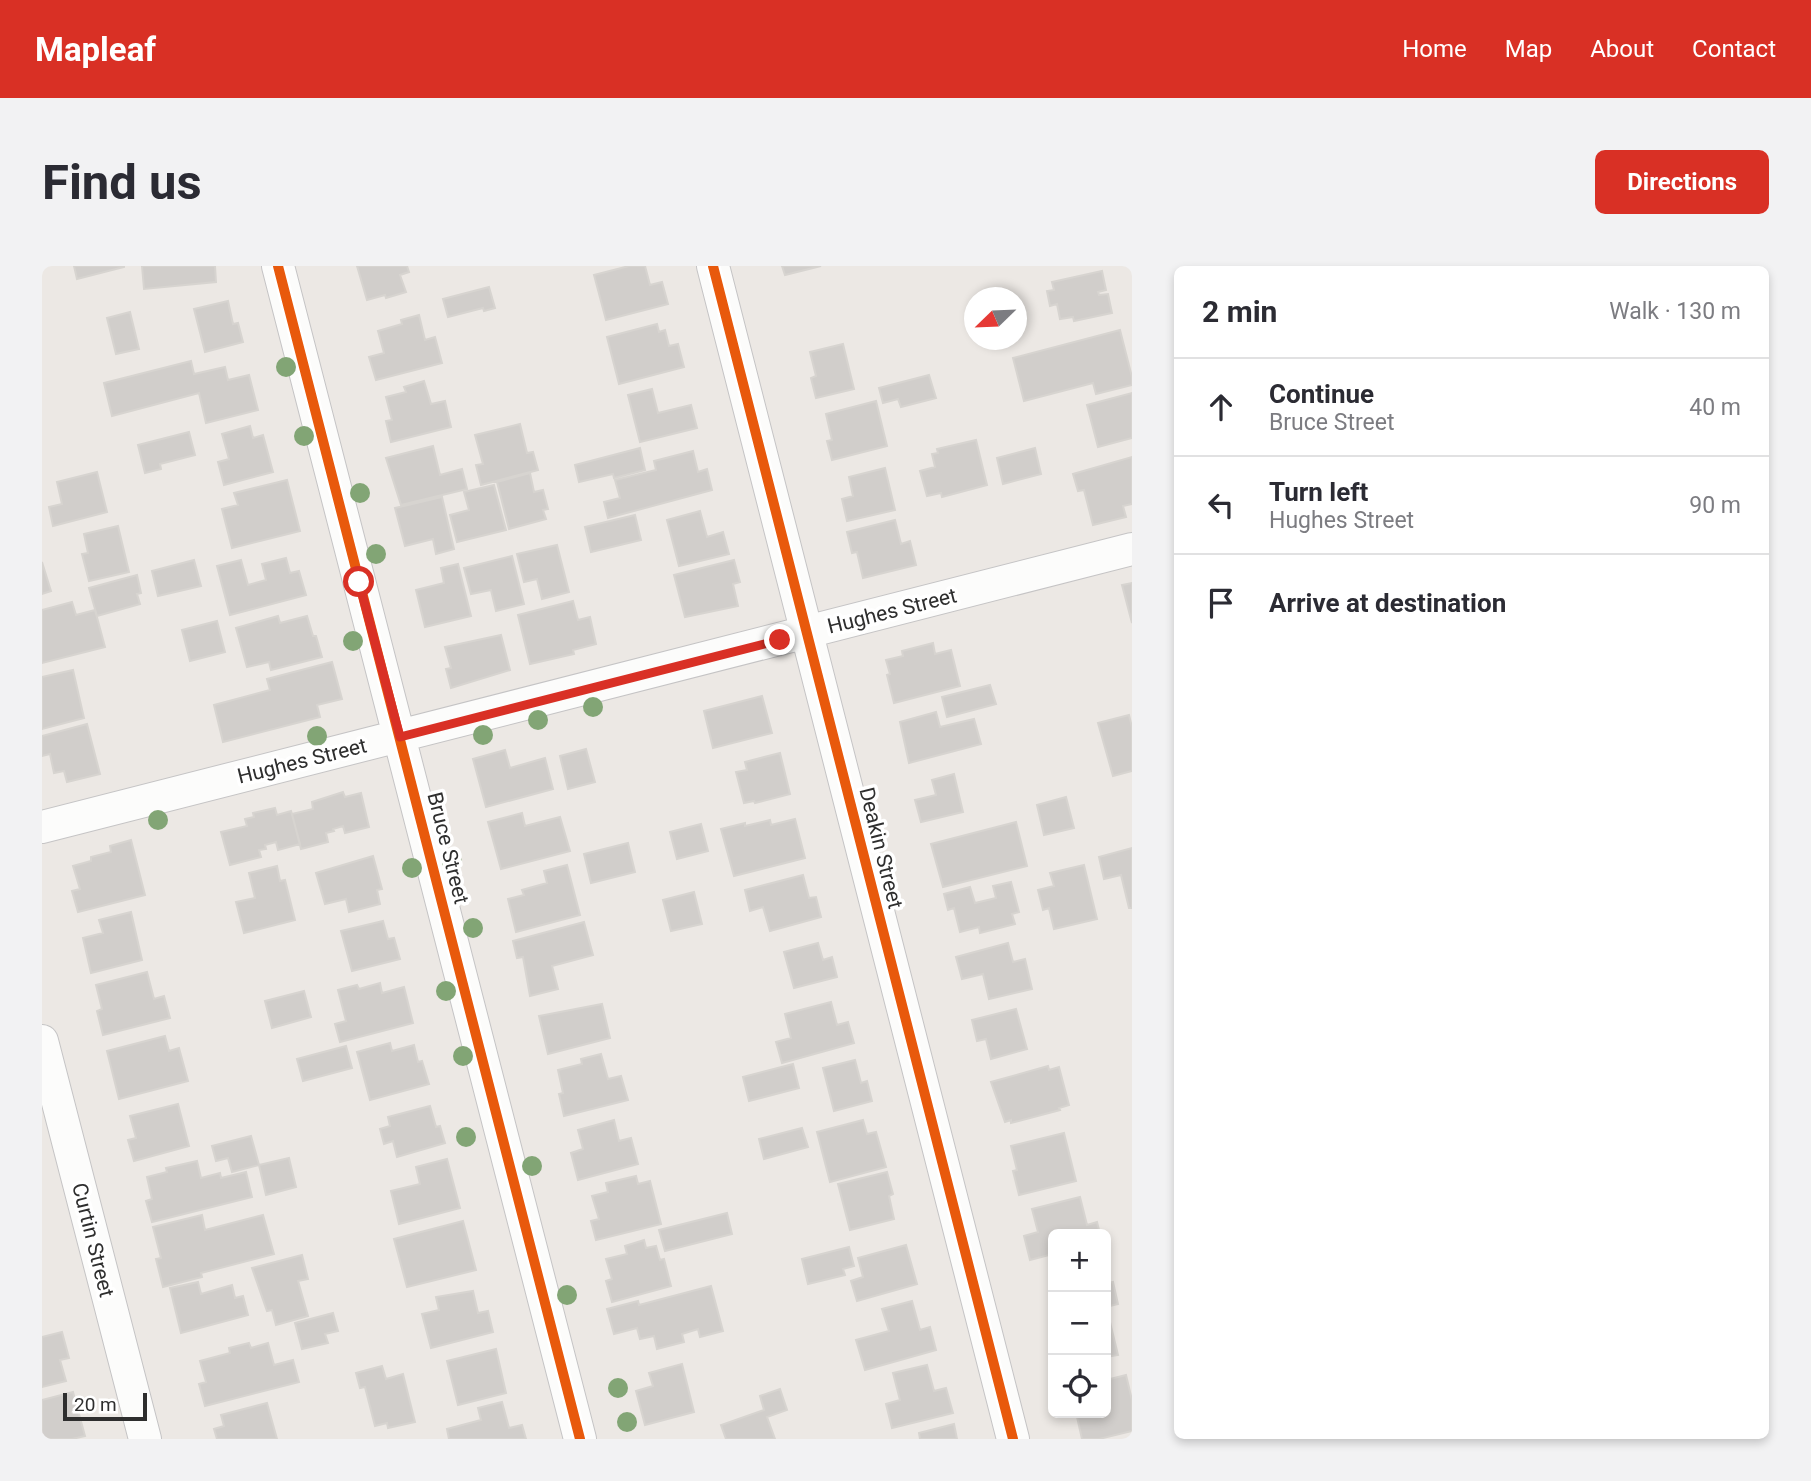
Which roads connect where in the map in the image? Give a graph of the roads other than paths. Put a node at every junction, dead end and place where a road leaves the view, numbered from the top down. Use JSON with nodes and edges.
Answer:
{"nodes":[{"id":1,"x":278,"y":266,"type":"edge"},
{"id":2,"x":713,"y":266,"type":"edge"},
{"id":3,"x":1132,"y":550,"type":"edge"},
{"id":4,"x":806,"y":633,"type":"junction"},
{"id":5,"x":400,"y":737,"type":"junction"},
{"id":6,"x":42,"y":827,"type":"edge"},
{"id":7,"x":42,"y":1041,"type":"edge"},
{"id":8,"x":145,"y":1439,"type":"edge"},
{"id":9,"x":580,"y":1439,"type":"edge"},
{"id":10,"x":1013,"y":1439,"type":"edge"}],
"edges":[{"from":1,"to":5,"type":"street","name":"Bruce Street"},
{"from":2,"to":4,"type":"street","name":"Deakin Street"},
{"from":3,"to":4,"type":"street","name":"Hughes Street"},
{"from":4,"to":5,"type":"street","name":"Hughes Street"},
{"from":4,"to":10,"type":"street","name":"Deakin Street"},
{"from":5,"to":6,"type":"street","name":"Hughes Street"},
{"from":5,"to":9,"type":"street","name":"Bruce Street"},
{"from":7,"to":8,"type":"street","name":"Curtin Street"}]}
